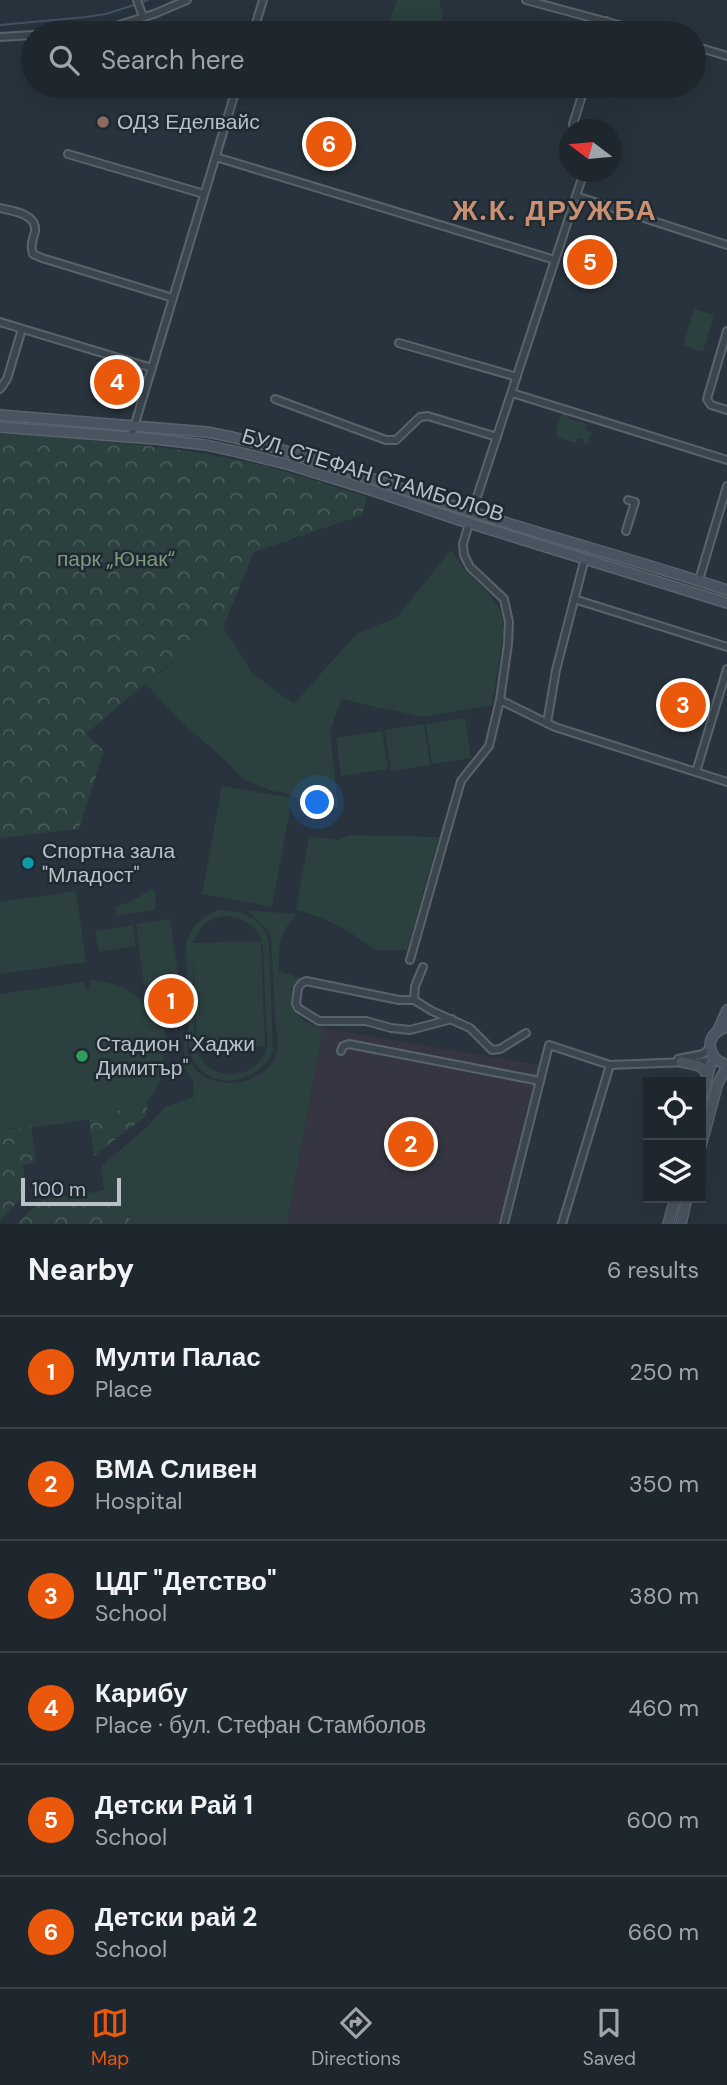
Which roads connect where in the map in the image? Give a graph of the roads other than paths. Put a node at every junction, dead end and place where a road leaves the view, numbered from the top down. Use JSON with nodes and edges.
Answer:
{"nodes":[{"id":1,"x":187,"y":0,"type":"edge"},
{"id":2,"x":263,"y":0,"type":"edge"},
{"id":3,"x":526,"y":0,"type":"edge"},
{"id":4,"x":137,"y":1,"type":"edge"},
{"id":5,"x":141,"y":13,"type":"junction"},
{"id":6,"x":123,"y":21,"type":"edge"},
{"id":7,"x":257,"y":21,"type":"edge"},
{"id":8,"x":606,"y":21,"type":"edge"},
{"id":9,"x":21,"y":36,"type":"edge"},
{"id":10,"x":0,"y":37,"type":"edge"},
{"id":11,"x":706,"y":50,"type":"edge"},
{"id":12,"x":727,"y":56,"type":"edge"},
{"id":13,"x":233,"y":98,"type":"edge"},
{"id":14,"x":581,"y":98,"type":"edge"},
{"id":15,"x":575,"y":119,"type":"edge"},
{"id":16,"x":68,"y":154,"type":"dead end"},
{"id":17,"x":216,"y":157,"type":"junction"},
{"id":18,"x":581,"y":182,"type":"edge"},
{"id":19,"x":204,"y":194,"type":"junction"},
{"id":20,"x":576,"y":196,"type":"junction"},
{"id":21,"x":0,"y":208,"type":"edge"},
{"id":22,"x":727,"y":245,"type":"edge"},
{"id":23,"x":555,"y":260,"type":"junction"},
{"id":24,"x":173,"y":298,"type":"junction"},
{"id":25,"x":0,"y":322,"type":"edge"},
{"id":26,"x":22,"y":329,"type":"junction"},
{"id":27,"x":727,"y":331,"type":"edge"},
{"id":28,"x":399,"y":343,"type":"dead end"},
{"id":29,"x":152,"y":368,"type":"junction"},
{"id":30,"x":517,"y":377,"type":"junction"},
{"id":31,"x":0,"y":389,"type":"edge"},
{"id":32,"x":512,"y":393,"type":"junction"},
{"id":33,"x":275,"y":400,"type":"dead end"},
{"id":34,"x":727,"y":410,"type":"edge"},
{"id":35,"x":0,"y":415,"type":"edge"},
{"id":36,"x":135,"y":425,"type":"junction"},
{"id":37,"x":0,"y":427,"type":"edge"},
{"id":38,"x":131,"y":437,"type":"junction"},
{"id":39,"x":497,"y":437,"type":"junction"},
{"id":40,"x":727,"y":460,"type":"edge"},
{"id":41,"x":727,"y":486,"type":"edge"},
{"id":42,"x":628,"y":500,"type":"dead end"},
{"id":43,"x":472,"y":512,"type":"junction"},
{"id":44,"x":468,"y":523,"type":"junction"},
{"id":45,"x":626,"y":531,"type":"dead end"},
{"id":46,"x":584,"y":558,"type":"junction"},
{"id":47,"x":699,"y":580,"type":"junction"},
{"id":48,"x":727,"y":590,"type":"edge"},
{"id":49,"x":574,"y":599,"type":"junction"},
{"id":50,"x":727,"y":603,"type":"edge"},
{"id":51,"x":727,"y":647,"type":"edge"},
{"id":52,"x":727,"y":669,"type":"edge"},
{"id":53,"x":500,"y":700,"type":"junction"},
{"id":54,"x":547,"y":723,"type":"junction"},
{"id":55,"x":696,"y":772,"type":"junction"},
{"id":56,"x":727,"y":782,"type":"edge"},
{"id":57,"x":410,"y":960,"type":"dead end"},
{"id":58,"x":423,"y":967,"type":"dead end"},
{"id":59,"x":414,"y":1000,"type":"junction"},
{"id":60,"x":727,"y":1010,"type":"edge"},
{"id":61,"x":452,"y":1019,"type":"junction"},
{"id":62,"x":722,"y":1028,"type":"edge"},
{"id":63,"x":526,"y":1033,"type":"dead end"},
{"id":64,"x":341,"y":1051,"type":"dead end"},
{"id":65,"x":718,"y":1060,"type":"edge"},
{"id":66,"x":681,"y":1062,"type":"junction"},
{"id":67,"x":659,"y":1063,"type":"junction"},
{"id":68,"x":610,"y":1065,"type":"junction"},
{"id":69,"x":707,"y":1076,"type":"junction"},
{"id":70,"x":706,"y":1080,"type":"edge"},
{"id":71,"x":540,"y":1081,"type":"junction"},
{"id":72,"x":703,"y":1140,"type":"edge"},
{"id":73,"x":674,"y":1203,"type":"edge"},
{"id":74,"x":686,"y":1203,"type":"edge"},
{"id":75,"x":504,"y":1224,"type":"edge"},
{"id":76,"x":562,"y":1224,"type":"edge"},
{"id":77,"x":668,"y":1224,"type":"edge"},
{"id":78,"x":681,"y":1224,"type":"edge"}],
"edges":[{"from":1,"to":5,"type":"street"},
{"from":2,"to":7,"type":"street"},
{"from":3,"to":8,"type":"street"},
{"from":4,"to":5,"type":"street"},
{"from":5,"to":6,"type":"street"},
{"from":9,"to":10,"type":"street"},
{"from":11,"to":12,"type":"street"},
{"from":13,"to":17,"type":"street"},
{"from":14,"to":15,"type":"street"},
{"from":16,"to":19,"type":"street"},
{"from":17,"to":19,"type":"street"},
{"from":17,"to":23,"type":"street"},
{"from":18,"to":20,"type":"street"},
{"from":19,"to":24,"type":"street"},
{"from":20,"to":22,"type":"street"},
{"from":20,"to":23,"type":"street"},
{"from":21,"to":24,"type":"street"},
{"from":23,"to":30,"type":"street"},
{"from":24,"to":29,"type":"street"},
{"from":25,"to":26,"type":"street"},
{"from":26,"to":29,"type":"street"},
{"from":26,"to":31,"type":"street"},
{"from":27,"to":34,"type":"street"},
{"from":28,"to":30,"type":"street"},
{"from":29,"to":36,"type":"street"},
{"from":30,"to":32,"type":"street"},
{"from":32,"to":39,"type":"street"},
{"from":32,"to":40,"type":"street"},
{"from":33,"to":39,"type":"street"},
{"from":35,"to":36,"type":"main road","name":"БУЛ. СТЕФАН СТАМБОЛОВ"},
{"from":36,"to":38,"type":"street"},
{"from":36,"to":43,"type":"main road","name":"БУЛ. СТЕФАН СТАМБОЛОВ"},
{"from":37,"to":38,"type":"main road","name":"БУЛ. СТЕФАН СТАМБОЛОВ"},
{"from":38,"to":44,"type":"main road","name":"БУЛ. СТЕФАН СТАМБОЛОВ"},
{"from":39,"to":43,"type":"street"},
{"from":41,"to":47,"type":"street"},
{"from":42,"to":45,"type":"street"},
{"from":43,"to":44,"type":"main road"},
{"from":43,"to":47,"type":"main road","name":"БУЛ. СТЕФАН СТАМБОЛОВ"},
{"from":44,"to":46,"type":"main road","name":"БУЛ. СТЕФАН СТАМБОЛОВ"},
{"from":44,"to":53,"type":"street"},
{"from":46,"to":49,"type":"street"},
{"from":46,"to":50,"type":"main road","name":"БУЛ. СТЕФАН СТАМБОЛОВ"},
{"from":47,"to":48,"type":"main road","name":"БУЛ. СТЕФАН СТАМБОЛОВ"},
{"from":49,"to":51,"type":"street"},
{"from":49,"to":54,"type":"street"},
{"from":52,"to":55,"type":"street"},
{"from":53,"to":54,"type":"street"},
{"from":53,"to":57,"type":"street"},
{"from":54,"to":55,"type":"street"},
{"from":55,"to":56,"type":"street"},
{"from":58,"to":59,"type":"street"},
{"from":59,"to":61,"type":"street"},
{"from":59,"to":61,"type":"street"},
{"from":60,"to":62,"type":"main road"},
{"from":61,"to":63,"type":"street"},
{"from":62,"to":65,"type":"main road"},
{"from":64,"to":71,"type":"street"},
{"from":65,"to":66,"type":"street"},
{"from":65,"to":67,"type":"street"},
{"from":65,"to":69,"type":"main road"},
{"from":65,"to":72,"type":"main road"},
{"from":66,"to":67,"type":"street"},
{"from":66,"to":69,"type":"main road"},
{"from":67,"to":68,"type":"street"},
{"from":68,"to":71,"type":"street"},
{"from":68,"to":76,"type":"street"},
{"from":69,"to":70,"type":"main road"},
{"from":71,"to":75,"type":"street"},
{"from":73,"to":77,"type":"main road"},
{"from":74,"to":78,"type":"main road"}]}
